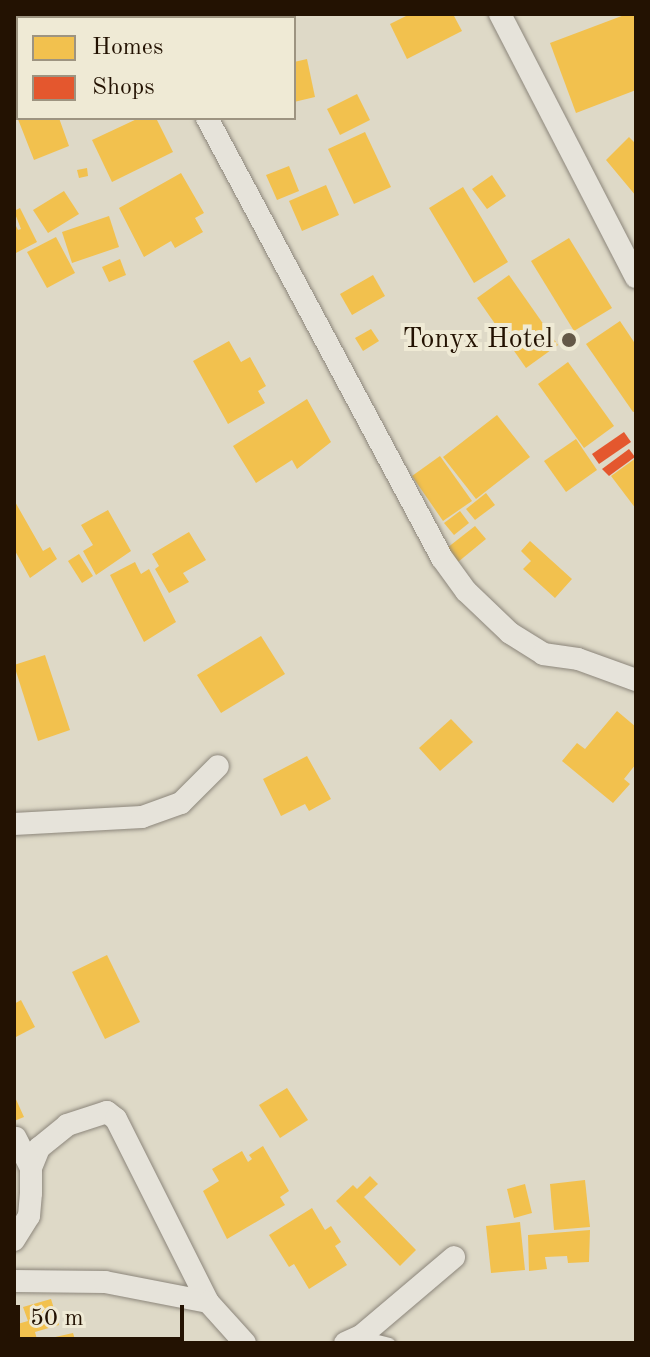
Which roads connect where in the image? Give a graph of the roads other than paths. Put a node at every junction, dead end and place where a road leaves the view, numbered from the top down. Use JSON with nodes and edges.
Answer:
{"nodes":[{"id":1,"x":500,"y":14,"type":"edge"},
{"id":2,"x":208,"y":120,"type":"edge"},
{"id":3,"x":636,"y":277,"type":"edge"},
{"id":4,"x":633,"y":673,"type":"edge"},
{"id":5,"x":218,"y":766,"type":"dead end"},
{"id":6,"x":14,"y":824,"type":"edge"},
{"id":7,"x":16,"y":1138,"type":"edge"},
{"id":8,"x":31,"y":1168,"type":"junction"},
{"id":9,"x":15,"y":1242,"type":"edge"},
{"id":10,"x":454,"y":1257,"type":"dead end"},
{"id":11,"x":14,"y":1281,"type":"edge"},
{"id":12,"x":208,"y":1302,"type":"junction"},
{"id":13,"x":353,"y":1340,"type":"edge"},
{"id":14,"x":245,"y":1343,"type":"edge"},
{"id":15,"x":389,"y":1343,"type":"edge"}],
"edges":[{"from":1,"to":3,"type":"street"},
{"from":2,"to":4,"type":"street"},
{"from":5,"to":6,"type":"street"},
{"from":7,"to":8,"type":"street"},
{"from":8,"to":9,"type":"street"},
{"from":8,"to":12,"type":"street"},
{"from":10,"to":13,"type":"street"},
{"from":11,"to":12,"type":"street"},
{"from":12,"to":14,"type":"street"},
{"from":13,"to":15,"type":"lane"}]}
